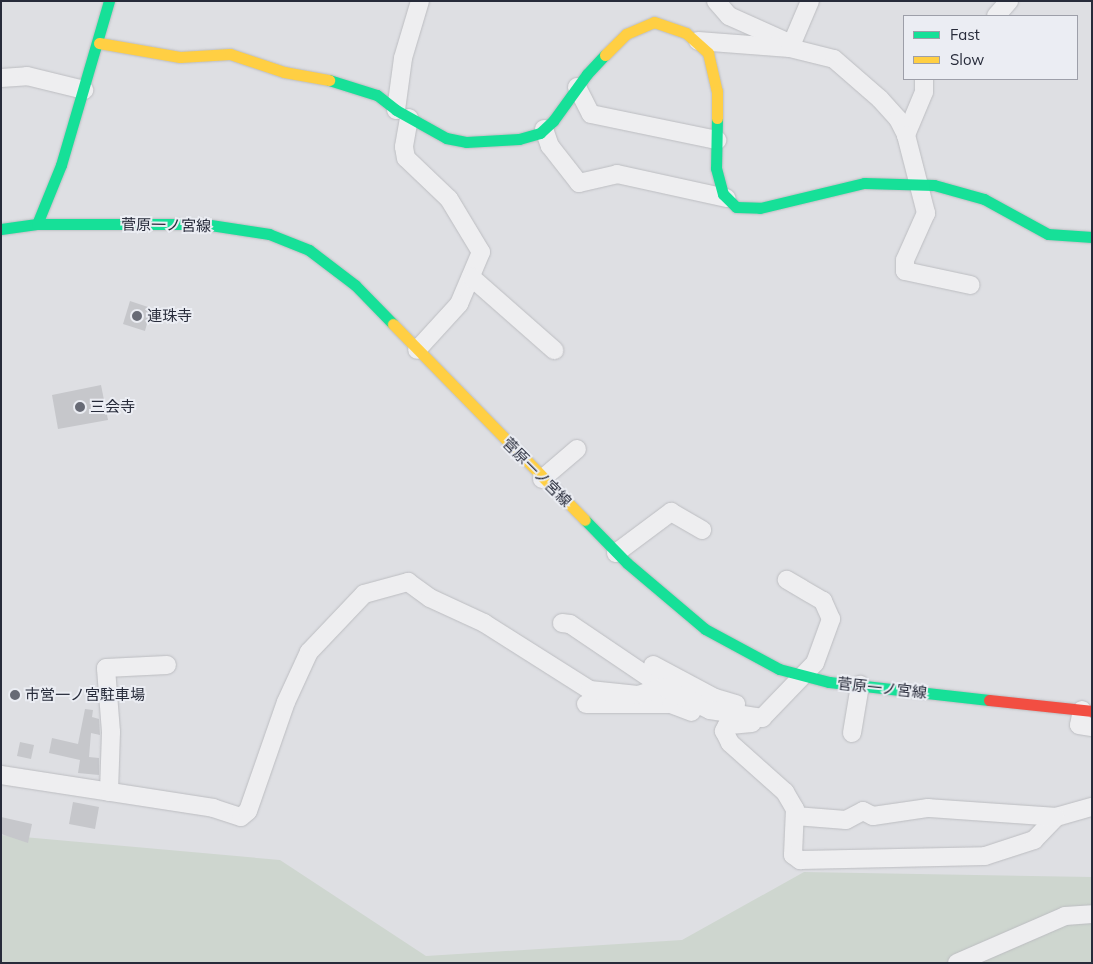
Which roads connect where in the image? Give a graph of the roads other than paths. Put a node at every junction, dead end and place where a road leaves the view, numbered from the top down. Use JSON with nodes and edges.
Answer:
{"nodes":[{"id":1,"x":109,"y":1,"type":"edge"},
{"id":2,"x":420,"y":1,"type":"edge"},
{"id":3,"x":716,"y":1,"type":"edge"},
{"id":4,"x":810,"y":1,"type":"edge"},
{"id":5,"x":1009,"y":1,"type":"edge"},
{"id":6,"x":997,"y":15,"type":"edge"},
{"id":7,"x":729,"y":16,"type":"junction"},
{"id":8,"x":698,"y":40,"type":"junction"},
{"id":9,"x":99,"y":43,"type":"junction"},
{"id":10,"x":750,"y":44,"type":"junction"},
{"id":11,"x":791,"y":46,"type":"junction"},
{"id":12,"x":1,"y":78,"type":"edge"},
{"id":13,"x":924,"y":80,"type":"edge"},
{"id":14,"x":577,"y":87,"type":"junction"},
{"id":15,"x":84,"y":90,"type":"junction"},
{"id":16,"x":402,"y":114,"type":"junction"},
{"id":17,"x":544,"y":129,"type":"junction"},
{"id":18,"x":906,"y":135,"type":"junction"},
{"id":19,"x":717,"y":140,"type":"junction"},
{"id":20,"x":921,"y":185,"type":"junction"},
{"id":21,"x":726,"y":198,"type":"junction"},
{"id":22,"x":37,"y":224,"type":"junction"},
{"id":23,"x":1,"y":229,"type":"edge"},
{"id":24,"x":1092,"y":238,"type":"edge"},
{"id":25,"x":471,"y":277,"type":"junction"},
{"id":26,"x":971,"y":285,"type":"dead end"},
{"id":27,"x":417,"y":350,"type":"junction"},
{"id":28,"x":554,"y":350,"type":"dead end"},
{"id":29,"x":577,"y":449,"type":"dead end"},
{"id":30,"x":542,"y":479,"type":"junction"},
{"id":31,"x":702,"y":530,"type":"dead end"},
{"id":32,"x":616,"y":553,"type":"junction"},
{"id":33,"x":788,"y":580,"type":"dead end"},
{"id":34,"x":562,"y":623,"type":"dead end"},
{"id":35,"x":167,"y":665,"type":"dead end"},
{"id":36,"x":653,"y":665,"type":"dead end"},
{"id":37,"x":801,"y":676,"type":"junction"},
{"id":38,"x":860,"y":685,"type":"junction"},
{"id":39,"x":663,"y":687,"type":"junction"},
{"id":40,"x":586,"y":704,"type":"dead end"},
{"id":41,"x":1088,"y":707,"type":"edge"},
{"id":42,"x":766,"y":715,"type":"junction"},
{"id":43,"x":727,"y":725,"type":"junction"},
{"id":44,"x":1092,"y":727,"type":"edge"},
{"id":45,"x":852,"y":733,"type":"dead end"},
{"id":46,"x":1,"y":774,"type":"edge"},
{"id":47,"x":109,"y":792,"type":"junction"},
{"id":48,"x":1092,"y":807,"type":"edge"},
{"id":49,"x":795,"y":816,"type":"junction"},
{"id":50,"x":1056,"y":817,"type":"junction"},
{"id":51,"x":1092,"y":914,"type":"edge"},
{"id":52,"x":957,"y":963,"type":"edge"}],
"edges":[{"from":1,"to":9,"type":"street"},
{"from":2,"to":16,"type":"street"},
{"from":3,"to":7,"type":"street"},
{"from":4,"to":11,"type":"street"},
{"from":5,"to":6,"type":"street"},
{"from":7,"to":10,"type":"street"},
{"from":7,"to":11,"type":"street"},
{"from":8,"to":10,"type":"street"},
{"from":8,"to":14,"type":"street"},
{"from":8,"to":19,"type":"street"},
{"from":9,"to":15,"type":"street"},
{"from":9,"to":16,"type":"street"},
{"from":10,"to":11,"type":"street"},
{"from":11,"to":18,"type":"street"},
{"from":12,"to":15,"type":"street"},
{"from":13,"to":18,"type":"street"},
{"from":14,"to":17,"type":"street"},
{"from":14,"to":19,"type":"street"},
{"from":15,"to":22,"type":"street"},
{"from":16,"to":17,"type":"street"},
{"from":16,"to":25,"type":"street"},
{"from":17,"to":21,"type":"street"},
{"from":18,"to":20,"type":"street"},
{"from":19,"to":21,"type":"street"},
{"from":20,"to":21,"type":"street"},
{"from":20,"to":24,"type":"street"},
{"from":20,"to":26,"type":"street"},
{"from":22,"to":23,"type":"street","name":"菅原一ノ宮線"},
{"from":22,"to":27,"type":"street","name":"菅原一ノ宮線"},
{"from":25,"to":27,"type":"street"},
{"from":25,"to":28,"type":"street"},
{"from":27,"to":30,"type":"street","name":"菅原一ノ宮線"},
{"from":29,"to":30,"type":"street"},
{"from":30,"to":32,"type":"street","name":"菅原一ノ宮線"},
{"from":31,"to":32,"type":"street"},
{"from":32,"to":37,"type":"street","name":"菅原一ノ宮線"},
{"from":33,"to":37,"type":"street"},
{"from":34,"to":39,"type":"street"},
{"from":35,"to":47,"type":"street"},
{"from":36,"to":42,"type":"street"},
{"from":37,"to":38,"type":"street","name":"菅原一ノ宮線"},
{"from":37,"to":42,"type":"street"},
{"from":38,"to":41,"type":"street","name":"菅原一ノ宮線"},
{"from":38,"to":45,"type":"street"},
{"from":39,"to":42,"type":"street"},
{"from":39,"to":47,"type":"street"},
{"from":40,"to":43,"type":"street"},
{"from":41,"to":44,"type":"street"},
{"from":42,"to":43,"type":"street"},
{"from":43,"to":49,"type":"street"},
{"from":46,"to":47,"type":"street"},
{"from":48,"to":50,"type":"street"},
{"from":49,"to":50,"type":"street"},
{"from":49,"to":50,"type":"street"},
{"from":51,"to":52,"type":"street"}]}
